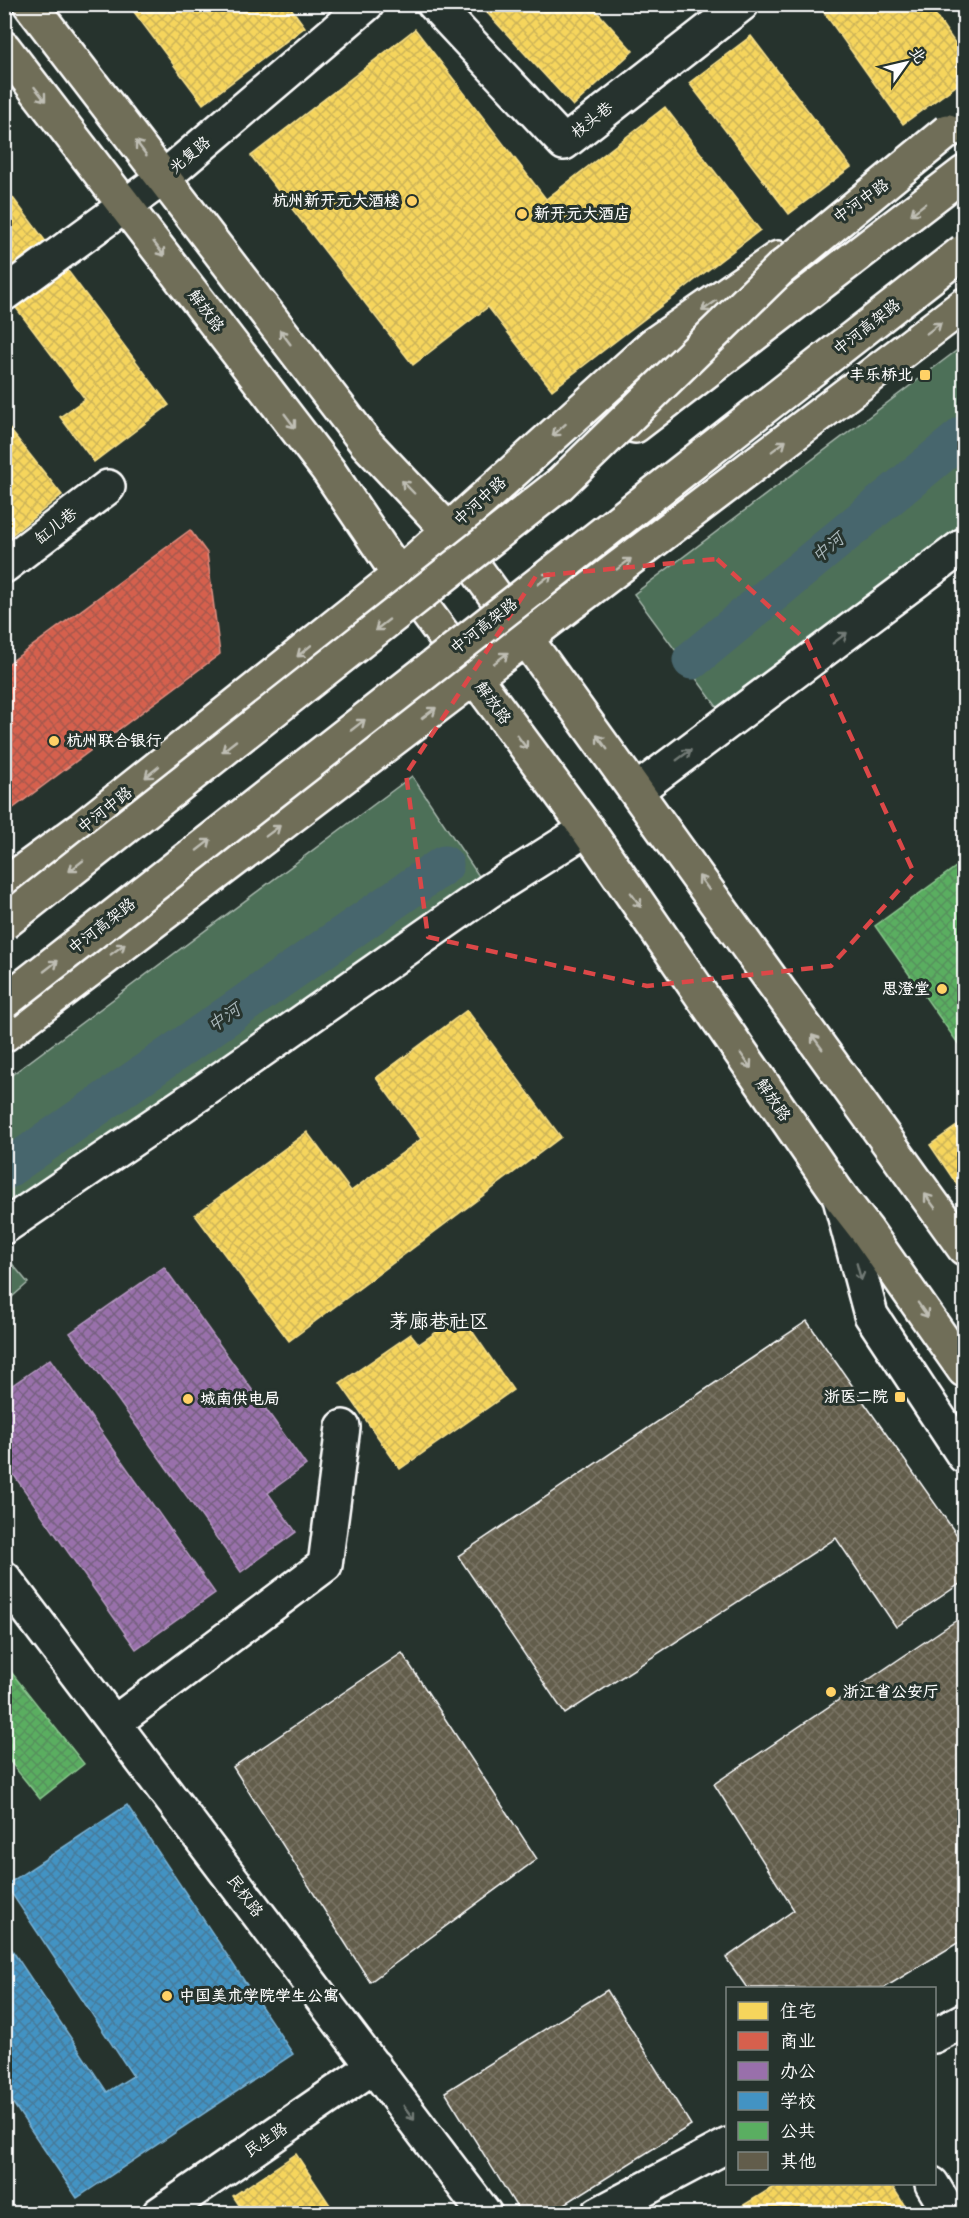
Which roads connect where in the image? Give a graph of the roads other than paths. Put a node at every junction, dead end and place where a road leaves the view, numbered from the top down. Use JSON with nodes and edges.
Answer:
{"nodes":[{"id":1,"x":30,"y":4,"type":"edge"},
{"id":2,"x":367,"y":4,"type":"edge"},
{"id":3,"x":434,"y":4,"type":"edge"},
{"id":4,"x":742,"y":4,"type":"edge"},
{"id":5,"x":4,"y":48,"type":"edge"},
{"id":6,"x":964,"y":117,"type":"edge"},
{"id":7,"x":964,"y":129,"type":"edge"},
{"id":8,"x":964,"y":173,"type":"edge"},
{"id":9,"x":163,"y":178,"type":"junction"},
{"id":10,"x":126,"y":206,"type":"junction"},
{"id":11,"x":964,"y":251,"type":"edge"},
{"id":12,"x":4,"y":294,"type":"edge"},
{"id":13,"x":964,"y":305,"type":"edge"},
{"id":14,"x":560,"y":484,"type":"junction"},
{"id":15,"x":108,"y":487,"type":"dead end"},
{"id":16,"x":448,"y":530,"type":"junction"},
{"id":17,"x":964,"y":545,"type":"edge"},
{"id":18,"x":4,"y":566,"type":"edge"},
{"id":19,"x":399,"y":575,"type":"junction"},
{"id":20,"x":527,"y":638,"type":"junction"},
{"id":21,"x":475,"y":678,"type":"junction"},
{"id":22,"x":637,"y":790,"type":"junction"},
{"id":23,"x":586,"y":829,"type":"junction"},
{"id":24,"x":4,"y":885,"type":"edge"},
{"id":25,"x":4,"y":923,"type":"edge"},
{"id":26,"x":4,"y":1002,"type":"edge"},
{"id":27,"x":4,"y":1035,"type":"edge"},
{"id":28,"x":839,"y":1195,"type":"junction"},
{"id":29,"x":4,"y":1227,"type":"edge"},
{"id":30,"x":964,"y":1248,"type":"edge"},
{"id":31,"x":964,"y":1370,"type":"edge"},
{"id":32,"x":343,"y":1427,"type":"dead end"},
{"id":33,"x":964,"y":1456,"type":"edge"},
{"id":34,"x":4,"y":1578,"type":"edge"},
{"id":35,"x":114,"y":1723,"type":"junction"},
{"id":36,"x":964,"y":2020,"type":"edge"},
{"id":37,"x":936,"y":2035,"type":"edge"},
{"id":38,"x":374,"y":2067,"type":"junction"},
{"id":39,"x":726,"y":2146,"type":"edge"},
{"id":40,"x":933,"y":2185,"type":"edge"},
{"id":41,"x":648,"y":2202,"type":"edge"},
{"id":42,"x":159,"y":2214,"type":"edge"},
{"id":43,"x":485,"y":2214,"type":"edge"},
{"id":44,"x":598,"y":2214,"type":"edge"},
{"id":45,"x":950,"y":2214,"type":"edge"}],
"edges":[{"from":9,"to":1,"type":"main road","one_way":true},
{"from":2,"to":9,"type":"street","name":"光复路"},
{"from":3,"to":4,"type":"street","name":"枝头巷"},
{"from":5,"to":10,"type":"main road","name":"解放路","one_way":true},
{"from":6,"to":14,"type":"main road","bridge":true},
{"from":7,"to":16,"type":"main road","name":"中河中路","one_way":true},
{"from":8,"to":14,"type":"main road","one_way":true,"bridge":true},
{"from":9,"to":10,"type":"street","name":"光复路"},
{"from":16,"to":9,"type":"main road","one_way":true},
{"from":10,"to":12,"type":"street","name":"光复路"},
{"from":10,"to":19,"type":"main road","name":"解放路","one_way":true},
{"from":26,"to":11,"type":"main road","name":"中河高架路","one_way":true,"bridge":true},
{"from":20,"to":13,"type":"main road","one_way":true},
{"from":14,"to":25,"type":"main road","one_way":true,"bridge":true},
{"from":15,"to":18,"type":"street","name":"缸儿巷"},
{"from":16,"to":19,"type":"main road","name":"中河中路"},
{"from":16,"to":20,"type":"main road"},
{"from":22,"to":17,"type":"street","one_way":true},
{"from":19,"to":21,"type":"main road","name":"解放路"},
{"from":19,"to":24,"type":"main road","name":"中河中路","one_way":true},
{"from":21,"to":20,"type":"main road","one_way":true},
{"from":22,"to":20,"type":"main road","one_way":true},
{"from":21,"to":23,"type":"main road","name":"解放路","one_way":true},
{"from":27,"to":21,"type":"main road","one_way":true},
{"from":30,"to":22,"type":"main road","one_way":true},
{"from":23,"to":28,"type":"main road","name":"解放路","one_way":true},
{"from":23,"to":29,"type":"street"},
{"from":28,"to":31,"type":"main road","name":"解放路","one_way":true},
{"from":28,"to":33,"type":"street","one_way":true},
{"from":32,"to":35,"type":"street"},
{"from":34,"to":35,"type":"street","name":"民权路"},
{"from":35,"to":38,"type":"street","name":"民权路"},
{"from":36,"to":37,"type":"street"},
{"from":38,"to":42,"type":"street","name":"民生路"},
{"from":38,"to":43,"type":"street","name":"民权路","one_way":true},
{"from":39,"to":41,"type":"street"},
{"from":40,"to":45,"type":"street"},
{"from":41,"to":44,"type":"street"}]}
